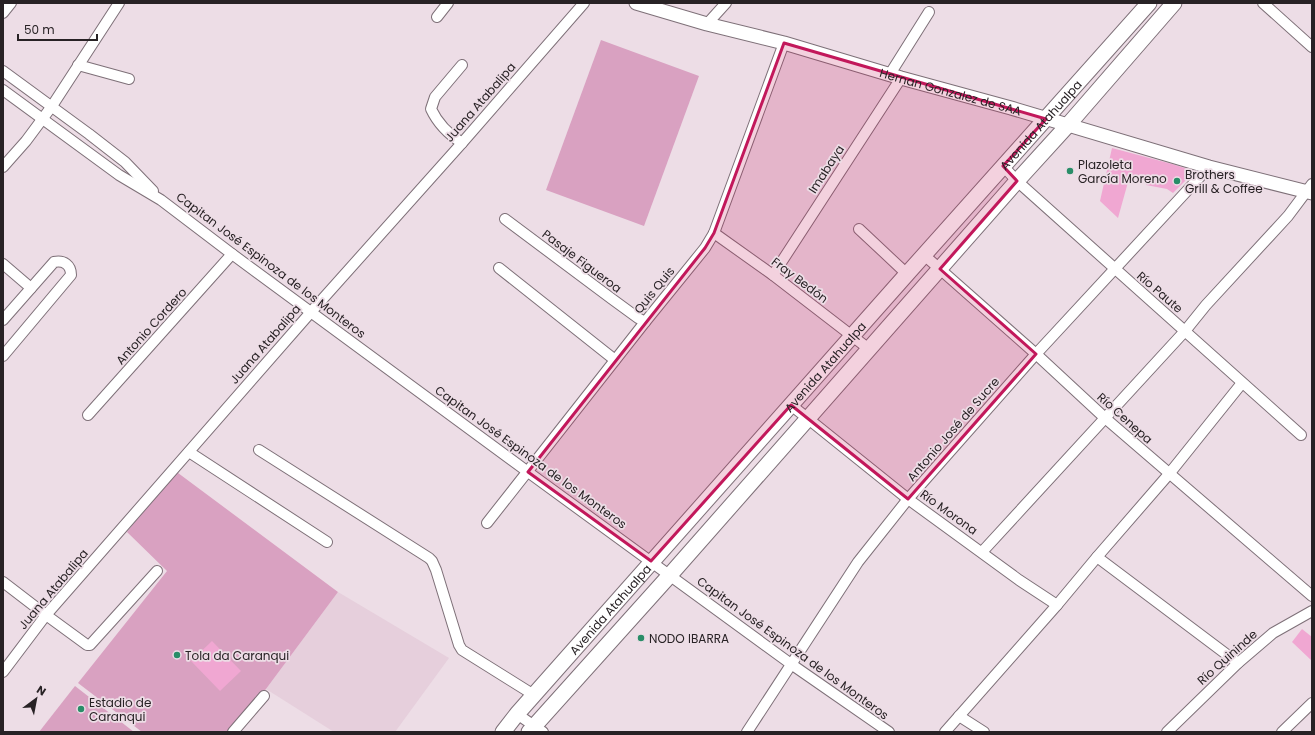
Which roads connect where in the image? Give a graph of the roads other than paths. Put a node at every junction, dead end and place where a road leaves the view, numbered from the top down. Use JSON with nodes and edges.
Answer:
{"nodes":[{"id":1,"x":11,"y":3,"type":"edge"},
{"id":2,"x":119,"y":3,"type":"edge"},
{"id":3,"x":448,"y":3,"type":"edge"},
{"id":4,"x":584,"y":3,"type":"edge"},
{"id":5,"x":636,"y":3,"type":"edge"},
{"id":6,"x":726,"y":3,"type":"edge"},
{"id":7,"x":1149,"y":3,"type":"edge"},
{"id":8,"x":1174,"y":3,"type":"edge"},
{"id":9,"x":1263,"y":3,"type":"edge"},
{"id":10,"x":929,"y":12,"type":"dead end"},
{"id":11,"x":3,"y":13,"type":"edge"},
{"id":12,"x":437,"y":17,"type":"dead end"},
{"id":13,"x":708,"y":24,"type":"junction"},
{"id":14,"x":784,"y":43,"type":"junction"},
{"id":15,"x":1312,"y":47,"type":"edge"},
{"id":16,"x":78,"y":65,"type":"junction"},
{"id":17,"x":462,"y":65,"type":"dead end"},
{"id":18,"x":3,"y":71,"type":"edge"},
{"id":19,"x":896,"y":76,"type":"junction"},
{"id":20,"x":128,"y":79,"type":"dead end"},
{"id":21,"x":3,"y":90,"type":"edge"},
{"id":22,"x":52,"y":106,"type":"junction"},
{"id":23,"x":42,"y":118,"type":"junction"},
{"id":24,"x":1046,"y":119,"type":"junction"},
{"id":25,"x":1068,"y":126,"type":"junction"},
{"id":26,"x":462,"y":143,"type":"junction"},
{"id":27,"x":1003,"y":166,"type":"junction"},
{"id":28,"x":3,"y":167,"type":"edge"},
{"id":29,"x":1209,"y":167,"type":"junction"},
{"id":30,"x":1017,"y":181,"type":"junction"},
{"id":31,"x":1310,"y":189,"type":"edge"},
{"id":32,"x":161,"y":200,"type":"junction"},
{"id":33,"x":506,"y":219,"type":"dead end"},
{"id":34,"x":859,"y":229,"type":"dead end"},
{"id":35,"x":714,"y":233,"type":"junction"},
{"id":36,"x":232,"y":254,"type":"junction"},
{"id":37,"x":924,"y":255,"type":"junction"},
{"id":38,"x":3,"y":264,"type":"edge"},
{"id":39,"x":499,"y":268,"type":"dead end"},
{"id":40,"x":940,"y":269,"type":"junction"},
{"id":41,"x":1114,"y":269,"type":"junction"},
{"id":42,"x":907,"y":274,"type":"junction"},
{"id":43,"x":773,"y":275,"type":"junction"},
{"id":44,"x":31,"y":288,"type":"junction"},
{"id":45,"x":311,"y":312,"type":"junction"},
{"id":46,"x":3,"y":320,"type":"edge"},
{"id":47,"x":645,"y":322,"type":"junction"},
{"id":48,"x":1184,"y":331,"type":"junction"},
{"id":49,"x":852,"y":336,"type":"junction"},
{"id":50,"x":869,"y":349,"type":"junction"},
{"id":51,"x":1036,"y":354,"type":"junction"},
{"id":52,"x":3,"y":356,"type":"edge"},
{"id":53,"x":615,"y":360,"type":"junction"},
{"id":54,"x":1242,"y":383,"type":"junction"},
{"id":55,"x":791,"y":405,"type":"junction"},
{"id":56,"x":88,"y":415,"type":"dead end"},
{"id":57,"x":808,"y":417,"type":"junction"},
{"id":58,"x":1105,"y":418,"type":"junction"},
{"id":59,"x":1301,"y":435,"type":"dead end"},
{"id":60,"x":259,"y":450,"type":"dead end"},
{"id":61,"x":189,"y":452,"type":"junction"},
{"id":62,"x":528,"y":472,"type":"junction"},
{"id":63,"x":1169,"y":474,"type":"junction"},
{"id":64,"x":908,"y":499,"type":"junction"},
{"id":65,"x":487,"y":523,"type":"dead end"},
{"id":66,"x":327,"y":542,"type":"dead end"},
{"id":67,"x":982,"y":552,"type":"junction"},
{"id":68,"x":1097,"y":557,"type":"junction"},
{"id":69,"x":652,"y":561,"type":"junction"},
{"id":70,"x":156,"y":571,"type":"dead end"},
{"id":71,"x":670,"y":575,"type":"junction"},
{"id":72,"x":3,"y":582,"type":"edge"},
{"id":73,"x":1312,"y":596,"type":"edge"},
{"id":74,"x":1057,"y":605,"type":"junction"},
{"id":75,"x":1312,"y":611,"type":"edge"},
{"id":76,"x":46,"y":616,"type":"junction"},
{"id":77,"x":1238,"y":663,"type":"junction"},
{"id":78,"x":791,"y":664,"type":"junction"},
{"id":79,"x":3,"y":672,"type":"edge"},
{"id":80,"x":534,"y":695,"type":"junction"},
{"id":81,"x":264,"y":696,"type":"dead end"},
{"id":82,"x":1312,"y":703,"type":"edge"},
{"id":83,"x":517,"y":714,"type":"junction"},
{"id":84,"x":959,"y":716,"type":"junction"},
{"id":85,"x":535,"y":730,"type":"edge"},
{"id":86,"x":234,"y":732,"type":"edge"},
{"id":87,"x":503,"y":732,"type":"edge"},
{"id":88,"x":747,"y":732,"type":"edge"},
{"id":89,"x":889,"y":732,"type":"edge"},
{"id":90,"x":945,"y":732,"type":"edge"},
{"id":91,"x":984,"y":732,"type":"edge"},
{"id":92,"x":1167,"y":732,"type":"edge"},
{"id":93,"x":1282,"y":732,"type":"edge"}],
"edges":[{"from":1,"to":11,"type":"street"},
{"from":2,"to":16,"type":"street"},
{"from":3,"to":12,"type":"street"},
{"from":4,"to":26,"type":"street","name":"Juana Atabalipa"},
{"from":5,"to":13,"type":"street","name":"Hernan Gonzalez de SAA"},
{"from":6,"to":13,"type":"street"},
{"from":7,"to":24,"type":"main road","name":"Avenida Atahualpa"},
{"from":8,"to":25,"type":"main road","name":"Avenida Atahualpa"},
{"from":9,"to":15,"type":"street"},
{"from":10,"to":19,"type":"street","name":"Imabaya"},
{"from":13,"to":14,"type":"street","name":"Hernan Gonzalez de SAA"},
{"from":14,"to":19,"type":"street","name":"Hernan Gonzalez de SAA"},
{"from":14,"to":35,"type":"street","name":"Quis Quis"},
{"from":16,"to":20,"type":"street"},
{"from":16,"to":22,"type":"street"},
{"from":17,"to":26,"type":"street"},
{"from":18,"to":22,"type":"street","name":"Capitan José Espinoza de los Monteros"},
{"from":19,"to":24,"type":"street","name":"Hernan Gonzalez de SAA"},
{"from":19,"to":43,"type":"street","name":"Imabaya"},
{"from":21,"to":23,"type":"street","name":"Capitan José Espinoza de los Monteros"},
{"from":22,"to":23,"type":"street"},
{"from":22,"to":32,"type":"street","name":"Capitan José Espinoza de los Monteros"},
{"from":23,"to":28,"type":"street"},
{"from":23,"to":32,"type":"street","name":"Capitan José Espinoza de los Monteros"},
{"from":24,"to":25,"type":"street","name":"Hernan Gonzalez de SAA"},
{"from":24,"to":27,"type":"main road","name":"Avenida Atahualpa"},
{"from":25,"to":29,"type":"street","name":"Hernan Gonzalez de SAA"},
{"from":25,"to":30,"type":"main road","name":"Avenida Atahualpa"},
{"from":26,"to":45,"type":"street","name":"Juana Atabalipa"},
{"from":27,"to":30,"type":"street","name":"Río Paute"},
{"from":27,"to":37,"type":"main road","name":"Avenida Atahualpa"},
{"from":29,"to":31,"type":"street","name":"Hernan Gonzalez de SAA"},
{"from":29,"to":41,"type":"street","name":"Antonio José de Sucre"},
{"from":30,"to":40,"type":"main road","name":"Avenida Atahualpa"},
{"from":30,"to":41,"type":"street","name":"Río Paute"},
{"from":31,"to":48,"type":"street"},
{"from":32,"to":36,"type":"street","name":"Capitan José Espinoza de los Monteros"},
{"from":33,"to":47,"type":"street","name":"Pasaje Figueroa"},
{"from":34,"to":42,"type":"street"},
{"from":35,"to":43,"type":"street","name":"Fray Bedón"},
{"from":35,"to":47,"type":"street","name":"Quis Quis"},
{"from":36,"to":45,"type":"street","name":"Capitan José Espinoza de los Monteros"},
{"from":36,"to":56,"type":"street","name":"Antonio Cordero"},
{"from":37,"to":40,"type":"street","name":"Río Cenepa"},
{"from":37,"to":42,"type":"main road","name":"Avenida Atahualpa"},
{"from":38,"to":44,"type":"street"},
{"from":39,"to":53,"type":"street"},
{"from":40,"to":50,"type":"main road","name":"Avenida Atahualpa"},
{"from":40,"to":51,"type":"street","name":"Río Cenepa"},
{"from":41,"to":48,"type":"street","name":"Río Paute"},
{"from":41,"to":51,"type":"street","name":"Antonio José de Sucre"},
{"from":42,"to":49,"type":"main road","name":"Avenida Atahualpa"},
{"from":43,"to":49,"type":"street","name":"Fray Bedón"},
{"from":44,"to":46,"type":"street"},
{"from":44,"to":52,"type":"street"},
{"from":45,"to":61,"type":"street","name":"Juana Atabalipa"},
{"from":45,"to":62,"type":"street","name":"Capitan José Espinoza de los Monteros"},
{"from":47,"to":53,"type":"street","name":"Quis Quis"},
{"from":48,"to":54,"type":"street","name":"Río Paute"},
{"from":48,"to":58,"type":"street"},
{"from":49,"to":50,"type":"street","name":"Fray Bedón"},
{"from":49,"to":55,"type":"main road","name":"Avenida Atahualpa"},
{"from":50,"to":57,"type":"main road","name":"Avenida Atahualpa"},
{"from":51,"to":58,"type":"street","name":"Río Cenepa"},
{"from":51,"to":64,"type":"street","name":"Antonio José de Sucre"},
{"from":53,"to":62,"type":"street","name":"Quis Quis"},
{"from":54,"to":59,"type":"street","name":"Río Paute"},
{"from":54,"to":63,"type":"street"},
{"from":55,"to":57,"type":"street","name":"Río Morona"},
{"from":55,"to":69,"type":"main road","name":"Avenida Atahualpa"},
{"from":57,"to":64,"type":"street","name":"Río Morona"},
{"from":57,"to":71,"type":"main road","name":"Avenida Atahualpa"},
{"from":58,"to":63,"type":"street","name":"Río Cenepa"},
{"from":58,"to":67,"type":"street"},
{"from":60,"to":80,"type":"street"},
{"from":61,"to":66,"type":"street"},
{"from":61,"to":76,"type":"street","name":"Juana Atabalipa"},
{"from":62,"to":65,"type":"street","name":"Quis Quis"},
{"from":62,"to":69,"type":"street","name":"Capitan José Espinoza de los Monteros"},
{"from":63,"to":68,"type":"street"},
{"from":63,"to":73,"type":"street","name":"Río Cenepa"},
{"from":64,"to":67,"type":"street","name":"Río Morona"},
{"from":64,"to":78,"type":"street","name":"Antonio José de Sucre"},
{"from":67,"to":74,"type":"street","name":"Río Morona"},
{"from":68,"to":74,"type":"street"},
{"from":68,"to":77,"type":"street"},
{"from":69,"to":71,"type":"street","name":"Capitan José Espinoza de los Monteros"},
{"from":69,"to":80,"type":"main road","name":"Avenida Atahualpa"},
{"from":70,"to":76,"type":"street"},
{"from":71,"to":78,"type":"street","name":"Capitan José Espinoza de los Monteros"},
{"from":71,"to":85,"type":"main road","name":"Avenida Atahualpa"},
{"from":72,"to":76,"type":"street"},
{"from":74,"to":84,"type":"street"},
{"from":75,"to":77,"type":"street","name":"Río Quininde"},
{"from":76,"to":79,"type":"street","name":"Juana Atabalipa"},
{"from":77,"to":92,"type":"street","name":"Río Quininde"},
{"from":78,"to":88,"type":"street","name":"Antonio José de Sucre"},
{"from":78,"to":89,"type":"street","name":"Capitan José Espinoza de los Monteros"},
{"from":80,"to":83,"type":"main road","name":"Avenida Atahualpa"},
{"from":81,"to":86,"type":"street"},
{"from":82,"to":93,"type":"street"},
{"from":83,"to":85,"type":"street"},
{"from":83,"to":87,"type":"main road","name":"Avenida Atahualpa"},
{"from":84,"to":90,"type":"street"},
{"from":84,"to":91,"type":"street"}]}
